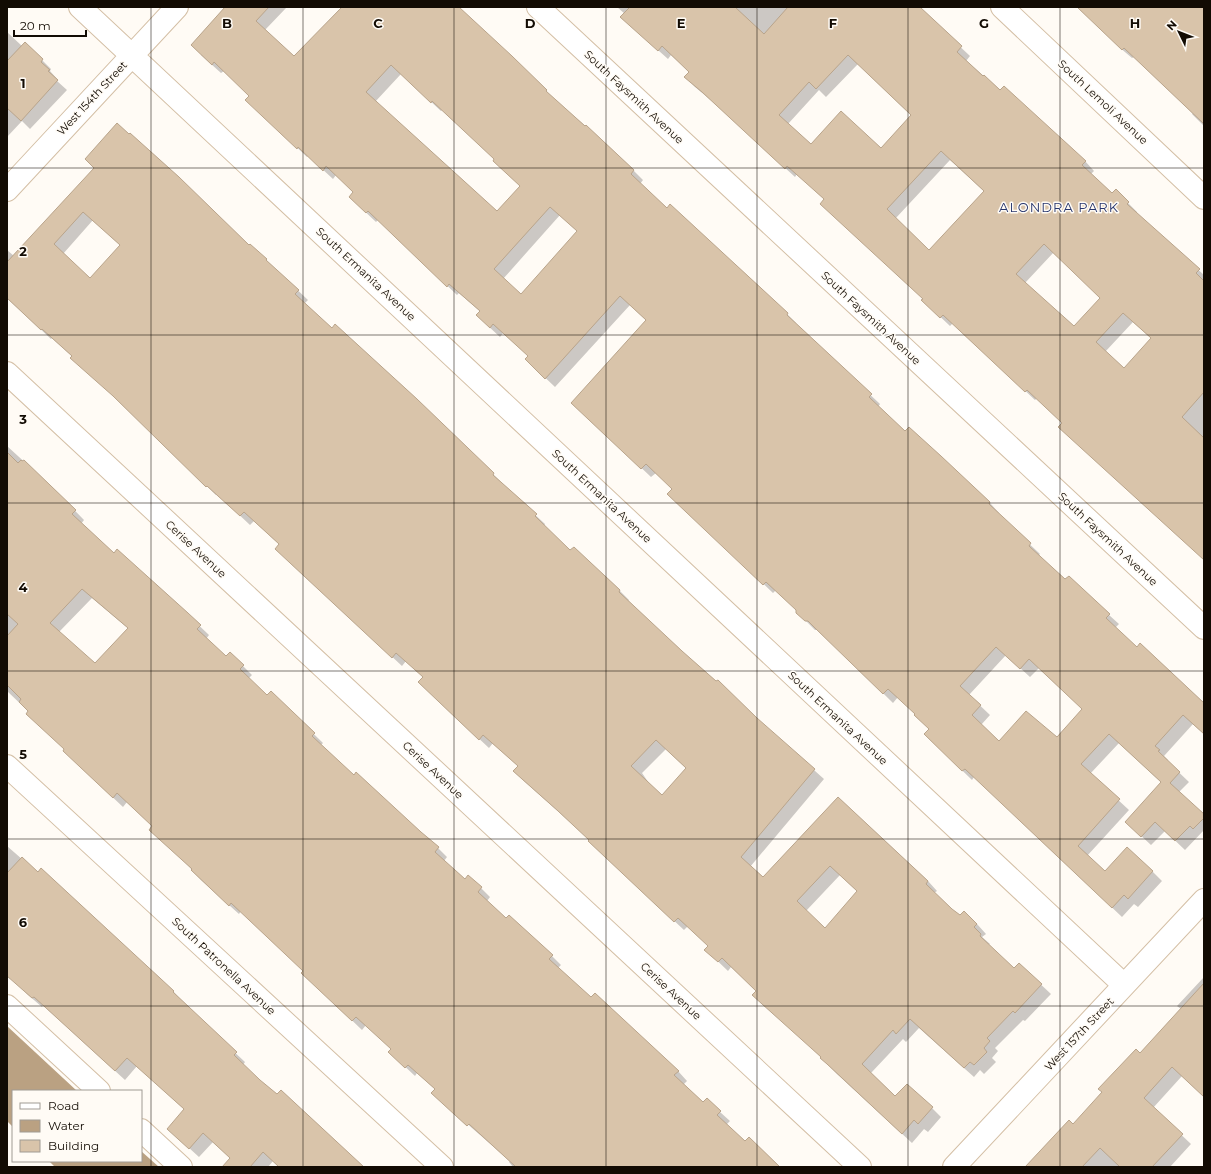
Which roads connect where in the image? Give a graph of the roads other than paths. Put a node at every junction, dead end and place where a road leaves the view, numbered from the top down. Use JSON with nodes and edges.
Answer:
{"nodes":[{"id":1,"x":80,"y":7,"type":"edge"},
{"id":2,"x":178,"y":7,"type":"edge"},
{"id":3,"x":538,"y":7,"type":"edge"},
{"id":4,"x":1002,"y":7,"type":"edge"},
{"id":5,"x":132,"y":56,"type":"junction"},
{"id":6,"x":7,"y":190,"type":"edge"},
{"id":7,"x":1204,"y":198,"type":"edge"},
{"id":8,"x":7,"y":373,"type":"edge"},
{"id":9,"x":1204,"y":628,"type":"edge"},
{"id":10,"x":7,"y":766,"type":"edge"},
{"id":11,"x":1204,"y":900,"type":"edge"},
{"id":12,"x":1124,"y":985,"type":"junction"},
{"id":13,"x":7,"y":1006,"type":"edge"},
{"id":14,"x":98,"y":1090,"type":"edge"},
{"id":15,"x":142,"y":1131,"type":"edge"},
{"id":16,"x":181,"y":1167,"type":"edge"},
{"id":17,"x":442,"y":1167,"type":"edge"},
{"id":18,"x":860,"y":1167,"type":"edge"},
{"id":19,"x":954,"y":1167,"type":"edge"}],
"edges":[{"from":1,"to":5,"type":"street","name":"South Ermanita Avenue"},
{"from":2,"to":5,"type":"street","name":"West 154th Street"},
{"from":3,"to":9,"type":"street","name":"South Faysmith Avenue"},
{"from":4,"to":7,"type":"street","name":"South Lemoli Avenue"},
{"from":5,"to":6,"type":"street","name":"West 154th Street"},
{"from":5,"to":12,"type":"street","name":"South Ermanita Avenue"},
{"from":8,"to":18,"type":"street","name":"Cerise Avenue"},
{"from":10,"to":17,"type":"street","name":"South Patronella Avenue"},
{"from":11,"to":12,"type":"street","name":"West 157th Street"},
{"from":12,"to":19,"type":"street","name":"West 157th Street"},
{"from":13,"to":14,"type":"street"},
{"from":15,"to":16,"type":"street"}]}
